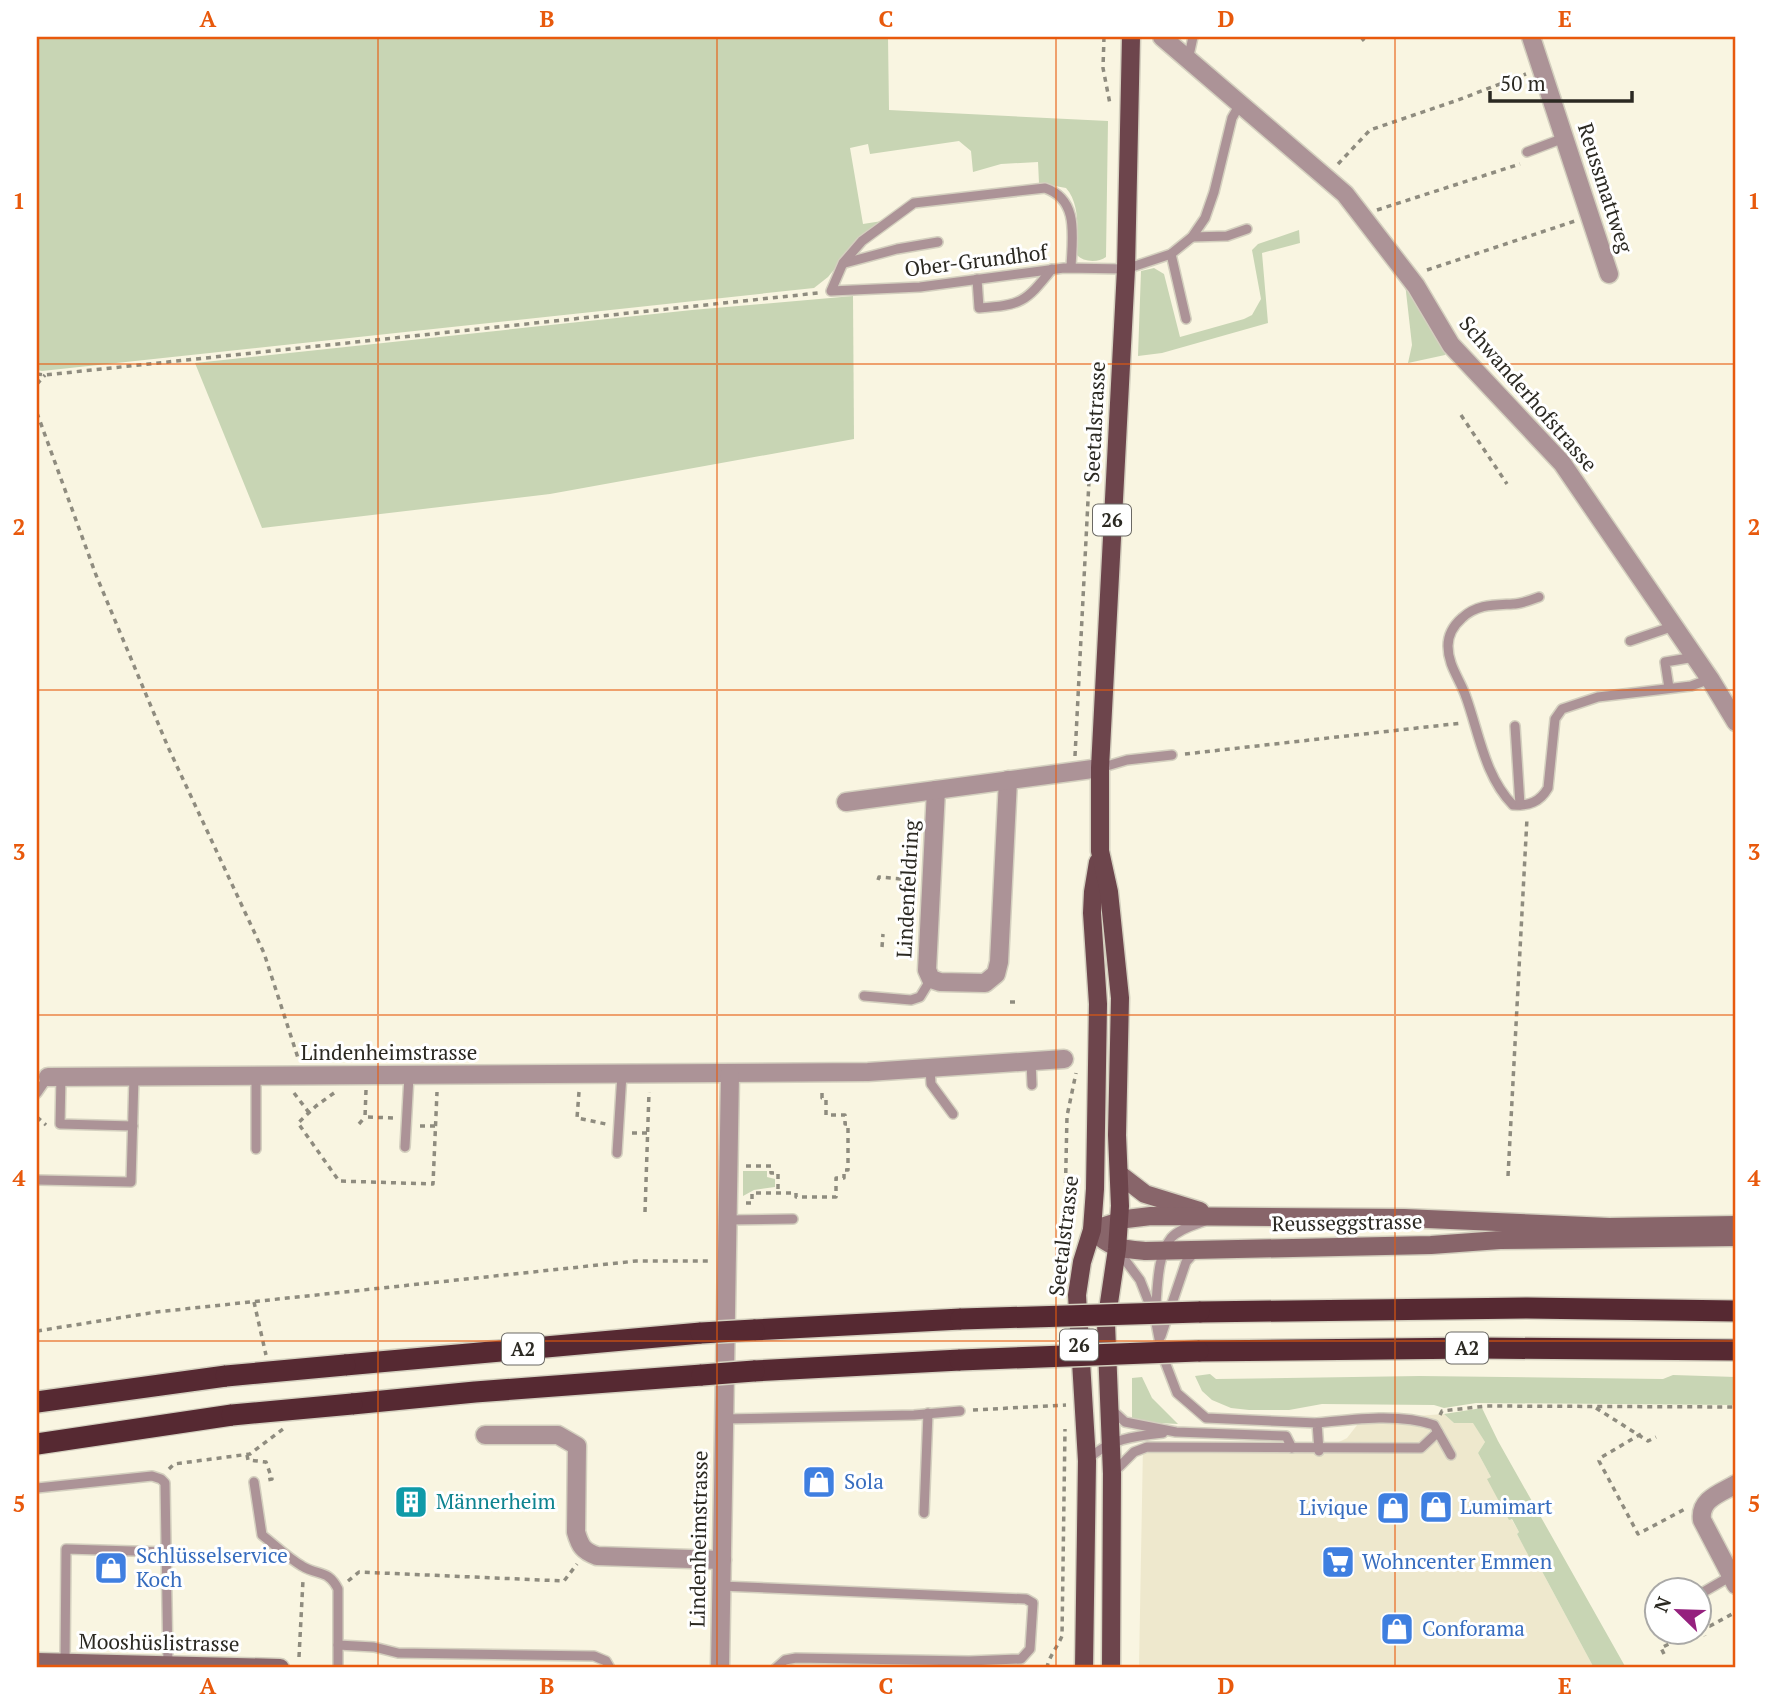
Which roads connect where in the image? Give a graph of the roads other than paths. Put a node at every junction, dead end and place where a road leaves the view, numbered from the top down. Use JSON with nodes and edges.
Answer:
{"nodes":[{"id":1,"x":1131,"y":37,"type":"edge"},
{"id":2,"x":1162,"y":37,"type":"edge"},
{"id":3,"x":1193,"y":37,"type":"edge"},
{"id":4,"x":1531,"y":37,"type":"edge"},
{"id":5,"x":1188,"y":60,"type":"junction"},
{"id":6,"x":1240,"y":104,"type":"junction"},
{"id":7,"x":1564,"y":138,"type":"junction"},
{"id":8,"x":1527,"y":152,"type":"dead end"},
{"id":9,"x":1247,"y":229,"type":"dead end"},
{"id":10,"x":1192,"y":237,"type":"junction"},
{"id":11,"x":938,"y":242,"type":"dead end"},
{"id":12,"x":1171,"y":254,"type":"junction"},
{"id":13,"x":843,"y":263,"type":"junction"},
{"id":14,"x":1071,"y":268,"type":"junction"},
{"id":15,"x":1052,"y":269,"type":"junction"},
{"id":16,"x":1126,"y":269,"type":"junction"},
{"id":17,"x":1609,"y":274,"type":"dead end"},
{"id":18,"x":977,"y":279,"type":"junction"},
{"id":19,"x":1186,"y":319,"type":"dead end"},
{"id":20,"x":1539,"y":597,"type":"dead end"},
{"id":21,"x":1674,"y":626,"type":"junction"},
{"id":22,"x":1630,"y":641,"type":"dead end"},
{"id":23,"x":1695,"y":657,"type":"junction"},
{"id":24,"x":1710,"y":679,"type":"junction"},
{"id":25,"x":1669,"y":688,"type":"junction"},
{"id":26,"x":1736,"y":722,"type":"edge"},
{"id":27,"x":1515,"y":726,"type":"dead end"},
{"id":28,"x":1172,"y":755,"type":"road end"},
{"id":29,"x":1100,"y":768,"type":"junction"},
{"id":30,"x":1007,"y":780,"type":"junction"},
{"id":31,"x":936,"y":790,"type":"junction"},
{"id":32,"x":846,"y":802,"type":"dead end"},
{"id":33,"x":1524,"y":805,"type":"junction"},
{"id":34,"x":1100,"y":851,"type":"junction"},
{"id":35,"x":931,"y":979,"type":"junction"},
{"id":36,"x":864,"y":996,"type":"dead end"},
{"id":37,"x":1064,"y":1059,"type":"dead end"},
{"id":38,"x":1031,"y":1061,"type":"junction"},
{"id":39,"x":930,"y":1068,"type":"junction"},
{"id":40,"x":622,"y":1074,"type":"junction"},
{"id":41,"x":730,"y":1074,"type":"junction"},
{"id":42,"x":409,"y":1076,"type":"junction"},
{"id":43,"x":55,"y":1077,"type":"junction"},
{"id":44,"x":134,"y":1077,"type":"junction"},
{"id":45,"x":256,"y":1077,"type":"junction"},
{"id":46,"x":1032,"y":1085,"type":"dead end"},
{"id":47,"x":37,"y":1094,"type":"edge"},
{"id":48,"x":953,"y":1114,"type":"dead end"},
{"id":49,"x":133,"y":1126,"type":"junction"},
{"id":50,"x":405,"y":1147,"type":"dead end"},
{"id":51,"x":256,"y":1149,"type":"dead end"},
{"id":52,"x":617,"y":1153,"type":"dead end"},
{"id":53,"x":1119,"y":1174,"type":"junction"},
{"id":54,"x":38,"y":1180,"type":"edge"},
{"id":55,"x":1216,"y":1216,"type":"junction"},
{"id":56,"x":793,"y":1219,"type":"dead end"},
{"id":57,"x":726,"y":1220,"type":"junction"},
{"id":58,"x":1119,"y":1222,"type":"junction"},
{"id":59,"x":1736,"y":1225,"type":"edge"},
{"id":60,"x":1092,"y":1230,"type":"junction"},
{"id":61,"x":1736,"y":1237,"type":"edge"},
{"id":62,"x":1199,"y":1248,"type":"junction"},
{"id":63,"x":1117,"y":1249,"type":"junction"},
{"id":64,"x":1165,"y":1250,"type":"junction"},
{"id":65,"x":1736,"y":1311,"type":"edge"},
{"id":66,"x":1155,"y":1318,"type":"junction"},
{"id":67,"x":1160,"y":1338,"type":"junction"},
{"id":68,"x":1736,"y":1350,"type":"edge"},
{"id":69,"x":37,"y":1402,"type":"edge"},
{"id":70,"x":1109,"y":1407,"type":"junction"},
{"id":71,"x":960,"y":1411,"type":"road end"},
{"id":72,"x":928,"y":1413,"type":"junction"},
{"id":73,"x":723,"y":1419,"type":"junction"},
{"id":74,"x":1317,"y":1423,"type":"junction"},
{"id":75,"x":1436,"y":1429,"type":"junction"},
{"id":76,"x":1176,"y":1432,"type":"junction"},
{"id":77,"x":485,"y":1435,"type":"dead end"},
{"id":78,"x":1112,"y":1442,"type":"junction"},
{"id":79,"x":37,"y":1444,"type":"edge"},
{"id":80,"x":1292,"y":1448,"type":"junction"},
{"id":81,"x":1319,"y":1450,"type":"junction"},
{"id":82,"x":1451,"y":1455,"type":"dead end"},
{"id":83,"x":1087,"y":1461,"type":"junction"},
{"id":84,"x":1112,"y":1474,"type":"junction"},
{"id":85,"x":254,"y":1482,"type":"dead end"},
{"id":86,"x":1736,"y":1484,"type":"edge"},
{"id":87,"x":37,"y":1488,"type":"edge"},
{"id":88,"x":924,"y":1513,"type":"dead end"},
{"id":89,"x":166,"y":1552,"type":"junction"},
{"id":90,"x":722,"y":1560,"type":"junction"},
{"id":91,"x":1734,"y":1580,"type":"edge"},
{"id":92,"x":721,"y":1586,"type":"junction"},
{"id":93,"x":1714,"y":1588,"type":"edge"},
{"id":94,"x":338,"y":1645,"type":"junction"},
{"id":95,"x":37,"y":1662,"type":"edge"},
{"id":96,"x":65,"y":1663,"type":"junction"},
{"id":97,"x":985,"y":1664,"type":"edge"},
{"id":98,"x":168,"y":1665,"type":"junction"},
{"id":99,"x":280,"y":1668,"type":"edge"},
{"id":100,"x":338,"y":1668,"type":"edge"},
{"id":101,"x":610,"y":1668,"type":"edge"},
{"id":102,"x":720,"y":1668,"type":"edge"},
{"id":103,"x":776,"y":1668,"type":"edge"},
{"id":104,"x":1084,"y":1668,"type":"edge"},
{"id":105,"x":1111,"y":1668,"type":"edge"}],
"edges":[{"from":1,"to":16,"type":"main road","name":"Seetalstrasse","number":"26"},
{"from":2,"to":5,"type":"street","name":"Schwanderhofstrasse"},
{"from":3,"to":5,"type":"lane"},
{"from":4,"to":7,"type":"street","name":"Reussmattweg"},
{"from":5,"to":6,"type":"street","name":"Schwanderhofstrasse"},
{"from":6,"to":10,"type":"lane"},
{"from":6,"to":21,"type":"street","name":"Schwanderhofstrasse"},
{"from":7,"to":8,"type":"lane"},
{"from":7,"to":17,"type":"street","name":"Reussmattweg"},
{"from":9,"to":10,"type":"lane"},
{"from":10,"to":12,"type":"lane"},
{"from":11,"to":13,"type":"lane"},
{"from":12,"to":16,"type":"lane","name":"Ober-Grundhof"},
{"from":12,"to":19,"type":"lane"},
{"from":13,"to":14,"type":"lane"},
{"from":13,"to":18,"type":"lane","name":"Ober-Grundhof"},
{"from":14,"to":15,"type":"lane","name":"Ober-Grundhof"},
{"from":14,"to":16,"type":"lane","name":"Ober-Grundhof"},
{"from":15,"to":18,"type":"lane","name":"Ober-Grundhof"},
{"from":15,"to":18,"type":"lane"},
{"from":16,"to":29,"type":"main road","name":"Seetalstrasse","number":"26"},
{"from":20,"to":33,"type":"lane"},
{"from":21,"to":22,"type":"lane"},
{"from":21,"to":23,"type":"street","name":"Schwanderhofstrasse"},
{"from":23,"to":24,"type":"street","name":"Schwanderhofstrasse"},
{"from":23,"to":25,"type":"lane"},
{"from":24,"to":25,"type":"lane"},
{"from":24,"to":26,"type":"street","name":"Schwanderhofstrasse"},
{"from":25,"to":33,"type":"lane"},
{"from":27,"to":33,"type":"lane"},
{"from":28,"to":29,"type":"lane"},
{"from":29,"to":30,"type":"street","name":"Lindenfeldring"},
{"from":29,"to":34,"type":"main road","name":"Seetalstrasse","number":"26"},
{"from":30,"to":31,"type":"street","name":"Lindenfeldring"},
{"from":30,"to":35,"type":"street","name":"Lindenfeldring"},
{"from":31,"to":32,"type":"street","name":"Lindenfeldring"},
{"from":31,"to":35,"type":"street","name":"Lindenfeldring"},
{"from":34,"to":53,"type":"main road","name":"Seetalstrasse","number":"26"},
{"from":34,"to":60,"type":"main road","name":"Seetalstrasse","number":"26"},
{"from":35,"to":36,"type":"lane"},
{"from":37,"to":38,"type":"street","name":"Lindenheimstrasse"},
{"from":38,"to":39,"type":"street","name":"Lindenheimstrasse"},
{"from":38,"to":46,"type":"lane"},
{"from":39,"to":41,"type":"street","name":"Lindenheimstrasse"},
{"from":39,"to":48,"type":"lane"},
{"from":40,"to":41,"type":"street","name":"Lindenheimstrasse"},
{"from":40,"to":42,"type":"street","name":"Lindenheimstrasse"},
{"from":40,"to":52,"type":"lane"},
{"from":41,"to":57,"type":"street","name":"Lindenheimstrasse"},
{"from":42,"to":45,"type":"street","name":"Lindenheimstrasse"},
{"from":42,"to":50,"type":"lane"},
{"from":43,"to":44,"type":"street","name":"Lindenheimstrasse"},
{"from":43,"to":47,"type":"lane"},
{"from":43,"to":49,"type":"lane"},
{"from":44,"to":45,"type":"street","name":"Lindenheimstrasse"},
{"from":44,"to":49,"type":"lane"},
{"from":45,"to":51,"type":"lane"},
{"from":49,"to":54,"type":"lane"},
{"from":53,"to":55,"type":"main road","name":"Reusseggstrasse"},
{"from":53,"to":58,"type":"main road","name":"Seetalstrasse","number":"26"},
{"from":55,"to":58,"type":"main road","name":"Reusseggstrasse"},
{"from":55,"to":59,"type":"main road","name":"Reusseggstrasse"},
{"from":55,"to":64,"type":"lane"},
{"from":56,"to":57,"type":"lane"},
{"from":57,"to":73,"type":"street","name":"Lindenheimstrasse"},
{"from":58,"to":60,"type":"main road","name":"Reusseggstrasse"},
{"from":58,"to":63,"type":"main road","name":"Seetalstrasse","number":"26"},
{"from":60,"to":63,"type":"main road"},
{"from":60,"to":83,"type":"main road","name":"Seetalstrasse","number":"26"},
{"from":61,"to":62,"type":"main road","name":"Reusseggstrasse"},
{"from":62,"to":64,"type":"main road","name":"Reusseggstrasse"},
{"from":62,"to":67,"type":"lane"},
{"from":63,"to":64,"type":"main road","name":"Reusseggstrasse"},
{"from":63,"to":66,"type":"lane"},
{"from":63,"to":70,"type":"main road","name":"Seetalstrasse","number":"26"},
{"from":64,"to":66,"type":"lane"},
{"from":65,"to":69,"type":"highway","number":"A2","bridge":true},
{"from":66,"to":67,"type":"lane"},
{"from":67,"to":74,"type":"lane"},
{"from":68,"to":79,"type":"highway","number":"A2","bridge":true},
{"from":70,"to":76,"type":"lane"},
{"from":70,"to":78,"type":"main road","name":"Seetalstrasse","number":"26"},
{"from":71,"to":72,"type":"lane"},
{"from":72,"to":73,"type":"lane"},
{"from":72,"to":88,"type":"lane"},
{"from":73,"to":90,"type":"street","name":"Lindenheimstrasse"},
{"from":74,"to":75,"type":"lane"},
{"from":74,"to":81,"type":"lane"},
{"from":75,"to":81,"type":"lane"},
{"from":75,"to":82,"type":"lane"},
{"from":76,"to":78,"type":"lane"},
{"from":76,"to":80,"type":"lane"},
{"from":77,"to":90,"type":"street"},
{"from":78,"to":83,"type":"lane"},
{"from":78,"to":84,"type":"main road","name":"Seetalstrasse","number":"26"},
{"from":80,"to":81,"type":"lane"},
{"from":80,"to":84,"type":"lane"},
{"from":83,"to":104,"type":"main road","name":"Seetalstrasse","number":"26"},
{"from":84,"to":105,"type":"main road","name":"Seetalstrasse","number":"26"},
{"from":85,"to":94,"type":"lane"},
{"from":86,"to":91,"type":"street"},
{"from":87,"to":89,"type":"lane"},
{"from":89,"to":96,"type":"lane"},
{"from":89,"to":98,"type":"lane"},
{"from":90,"to":92,"type":"street","name":"Lindenheimstrasse"},
{"from":91,"to":93,"type":"lane"},
{"from":92,"to":97,"type":"lane"},
{"from":92,"to":102,"type":"street","name":"Lindenheimstrasse"},
{"from":94,"to":100,"type":"lane"},
{"from":94,"to":101,"type":"lane"},
{"from":95,"to":96,"type":"main road","name":"Mooshüslistrasse"},
{"from":96,"to":98,"type":"main road","name":"Mooshüslistrasse"},
{"from":97,"to":103,"type":"lane"},
{"from":98,"to":99,"type":"main road","name":"Mooshüslistrasse"}]}
